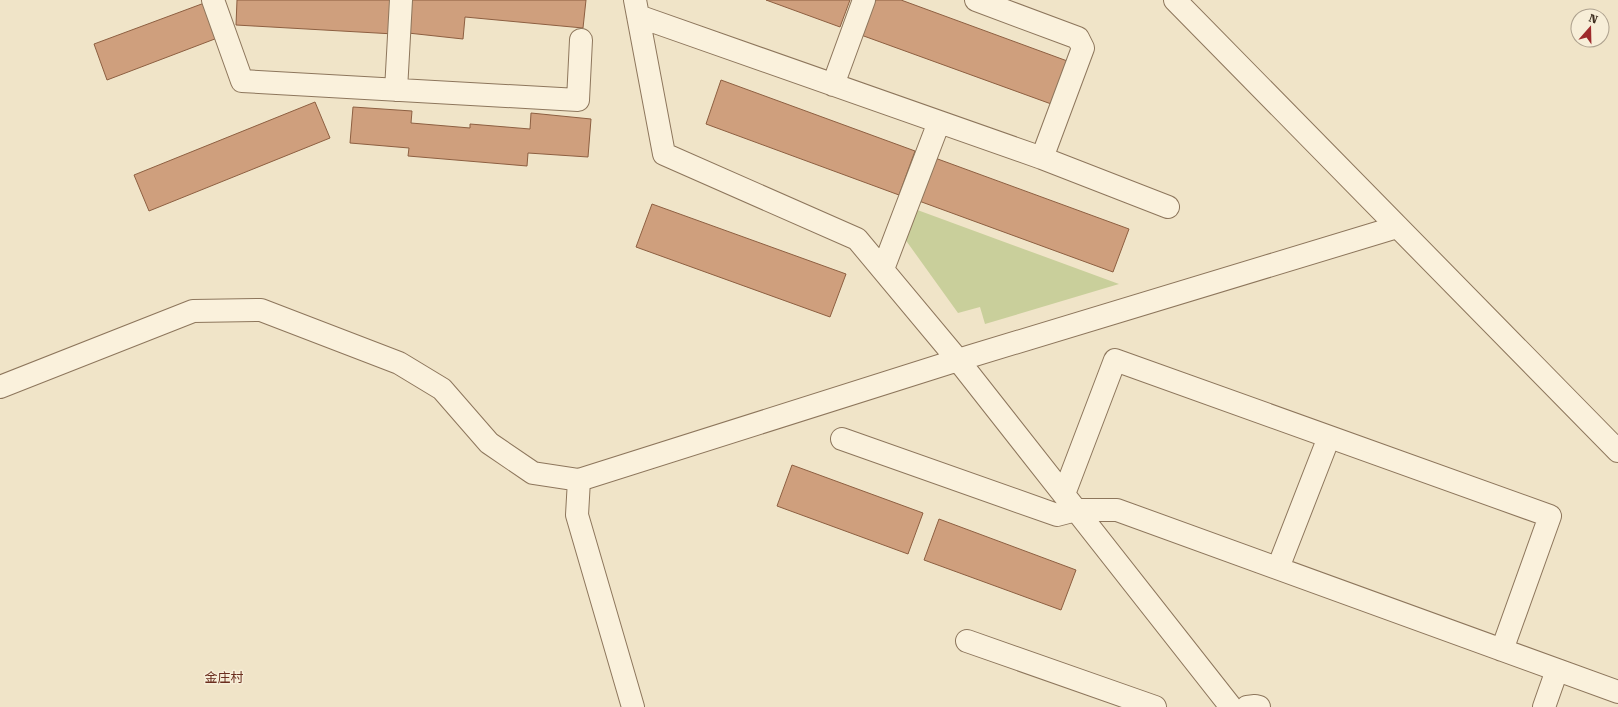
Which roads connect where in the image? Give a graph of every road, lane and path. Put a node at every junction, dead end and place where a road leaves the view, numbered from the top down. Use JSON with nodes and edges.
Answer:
{"nodes":[{"id":1,"x":213,"y":0,"type":"edge"},
{"id":2,"x":401,"y":0,"type":"edge"},
{"id":3,"x":864,"y":0,"type":"edge"},
{"id":4,"x":976,"y":0,"type":"edge"},
{"id":5,"x":1175,"y":0,"type":"edge"},
{"id":6,"x":637,"y":8,"type":"edge"},
{"id":7,"x":581,"y":40,"type":"dead end"},
{"id":8,"x":833,"y":85,"type":"junction"},
{"id":9,"x":396,"y":90,"type":"junction"},
{"id":10,"x":938,"y":122,"type":"junction"},
{"id":11,"x":1042,"y":158,"type":"junction"},
{"id":12,"x":1168,"y":207,"type":"dead end"},
{"id":13,"x":1397,"y":226,"type":"junction"},
{"id":14,"x":883,"y":269,"type":"junction"},
{"id":15,"x":958,"y":360,"type":"junction"},
{"id":16,"x":0,"y":387,"type":"edge"},
{"id":17,"x":1328,"y":436,"type":"junction"},
{"id":18,"x":842,"y":439,"type":"dead end"},
{"id":19,"x":1618,"y":451,"type":"edge"},
{"id":20,"x":579,"y":480,"type":"junction"},
{"id":21,"x":1070,"y":502,"type":"junction"},
{"id":22,"x":1278,"y":568,"type":"junction"},
{"id":23,"x":967,"y":641,"type":"dead end"},
{"id":24,"x":1502,"y":650,"type":"junction"},
{"id":25,"x":1557,"y":670,"type":"junction"},
{"id":26,"x":1618,"y":692,"type":"edge"},
{"id":27,"x":633,"y":707,"type":"edge"},
{"id":28,"x":1156,"y":707,"type":"edge"},
{"id":29,"x":1231,"y":707,"type":"edge"},
{"id":30,"x":1247,"y":707,"type":"edge"},
{"id":31,"x":1259,"y":707,"type":"edge"},
{"id":32,"x":1544,"y":707,"type":"edge"}],
"edges":[{"from":1,"to":9,"type":"street"},
{"from":2,"to":9,"type":"street"},
{"from":3,"to":8,"type":"street"},
{"from":4,"to":11,"type":"street"},
{"from":5,"to":13,"type":"street"},
{"from":6,"to":8,"type":"street"},
{"from":6,"to":14,"type":"street"},
{"from":7,"to":9,"type":"street"},
{"from":8,"to":10,"type":"street"},
{"from":10,"to":11,"type":"street"},
{"from":10,"to":14,"type":"street"},
{"from":11,"to":12,"type":"street"},
{"from":13,"to":15,"type":"street"},
{"from":13,"to":19,"type":"street"},
{"from":14,"to":15,"type":"street"},
{"from":15,"to":20,"type":"street"},
{"from":15,"to":21,"type":"street"},
{"from":16,"to":20,"type":"street"},
{"from":17,"to":21,"type":"street"},
{"from":17,"to":22,"type":"street"},
{"from":17,"to":24,"type":"street"},
{"from":18,"to":21,"type":"street"},
{"from":20,"to":27,"type":"street"},
{"from":21,"to":22,"type":"street"},
{"from":21,"to":29,"type":"street"},
{"from":22,"to":24,"type":"street"},
{"from":23,"to":28,"type":"street"},
{"from":24,"to":25,"type":"street"},
{"from":25,"to":26,"type":"street"},
{"from":25,"to":32,"type":"street"},
{"from":30,"to":31,"type":"street"}]}
